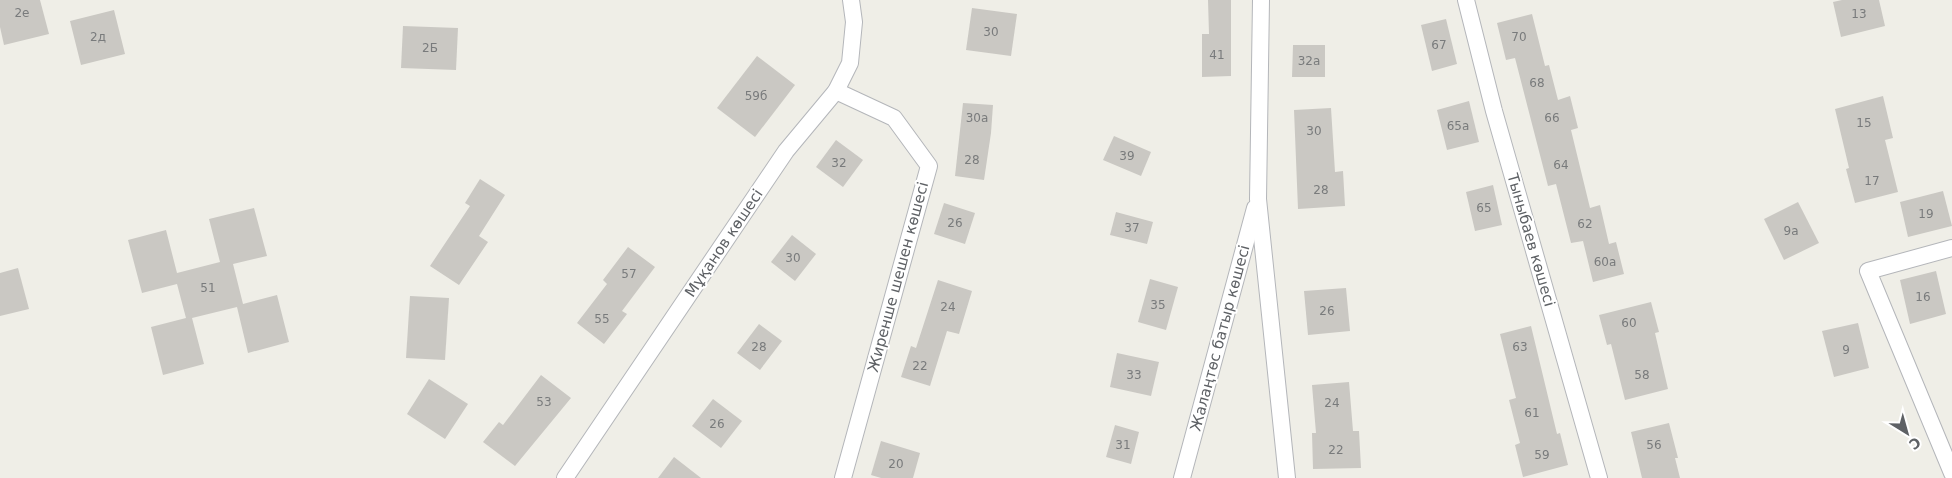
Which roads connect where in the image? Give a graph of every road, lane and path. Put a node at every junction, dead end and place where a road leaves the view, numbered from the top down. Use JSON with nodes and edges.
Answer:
{"nodes":[{"id":1,"x":850,"y":0,"type":"edge"},
{"id":2,"x":1261,"y":0,"type":"edge"},
{"id":3,"x":1466,"y":0,"type":"edge"},
{"id":4,"x":836,"y":92,"type":"junction"},
{"id":5,"x":1258,"y":198,"type":"junction"},
{"id":6,"x":1952,"y":248,"type":"edge"},
{"id":7,"x":1952,"y":473,"type":"edge"},
{"id":8,"x":565,"y":478,"type":"edge"},
{"id":9,"x":843,"y":478,"type":"edge"},
{"id":10,"x":1182,"y":478,"type":"edge"},
{"id":11,"x":1286,"y":478,"type":"edge"},
{"id":12,"x":1599,"y":478,"type":"edge"}],
"edges":[{"from":1,"to":4,"type":"street","name":"Мұқанов көшесі"},
{"from":2,"to":5,"type":"street","name":"Жалаңтөс батыр көшесі"},
{"from":3,"to":12,"type":"street","name":"Тыныбаев көшесі"},
{"from":4,"to":8,"type":"street","name":"Мұқанов көшесі"},
{"from":4,"to":9,"type":"street","name":"Жиренше шешен көшесі"},
{"from":5,"to":10,"type":"street","name":"Жалаңтөс батыр көшесі"},
{"from":5,"to":11,"type":"street","name":"Жалаңтөс батыр көшесі"},
{"from":6,"to":7,"type":"street"}]}
